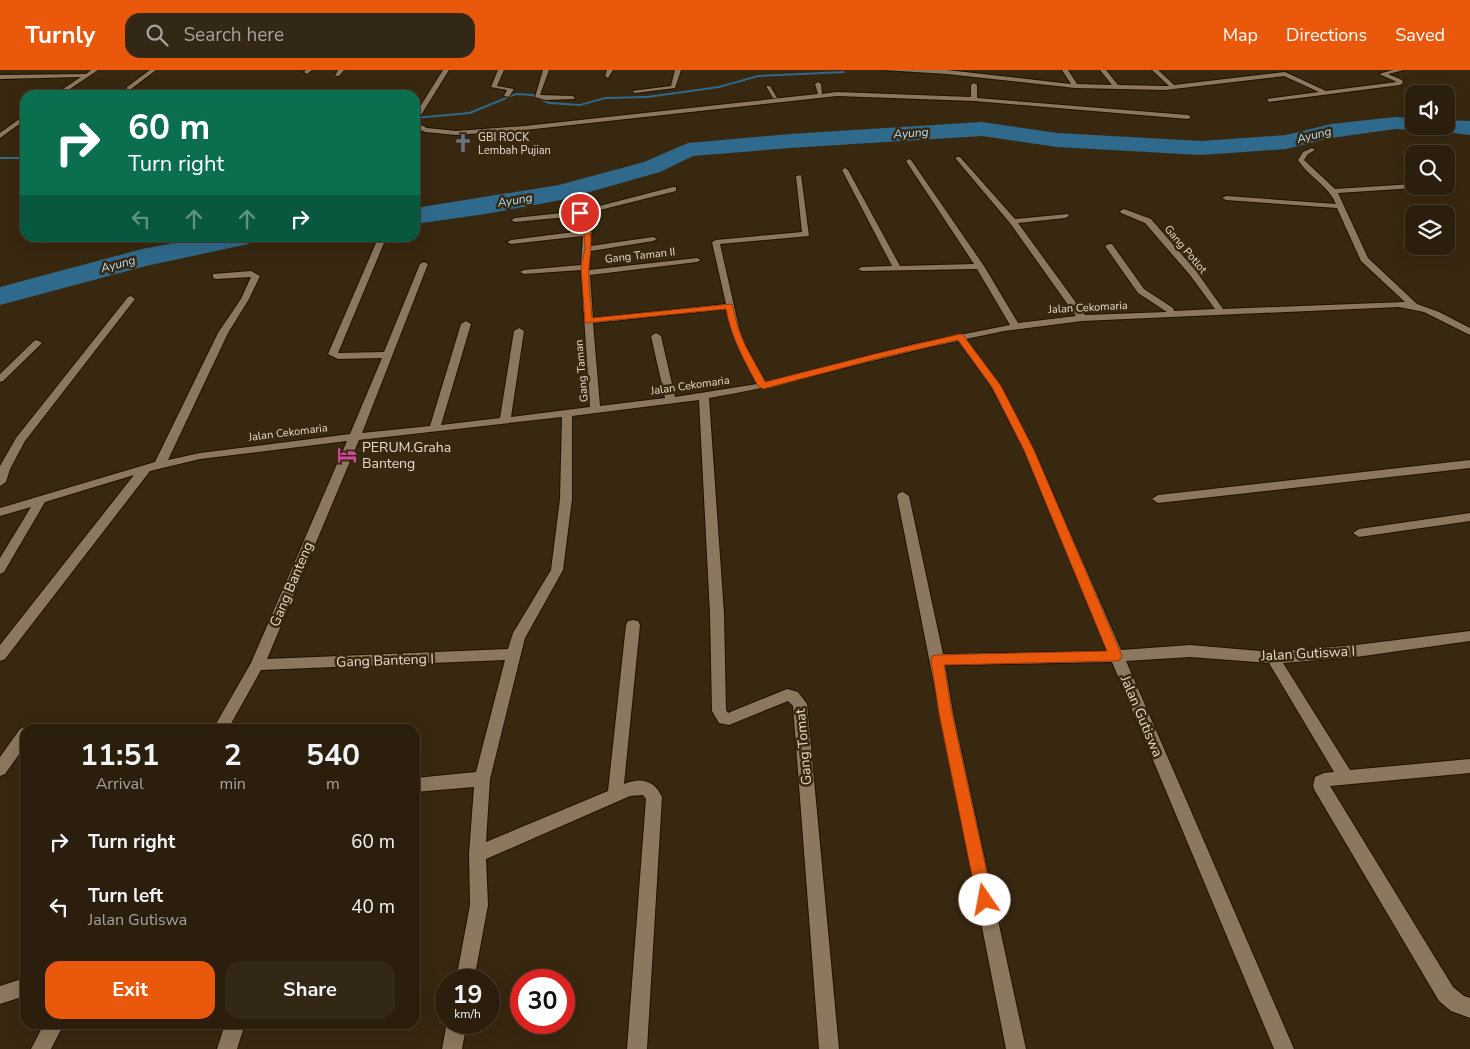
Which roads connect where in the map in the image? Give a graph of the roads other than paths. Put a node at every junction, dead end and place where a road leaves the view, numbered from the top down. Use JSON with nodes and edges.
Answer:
{"nodes":[{"id":1,"x":95,"y":70,"type":"edge"},
{"id":2,"x":153,"y":70,"type":"edge"},
{"id":3,"x":446,"y":70,"type":"edge"},
{"id":4,"x":501,"y":70,"type":"edge"},
{"id":5,"x":546,"y":70,"type":"edge"},
{"id":6,"x":678,"y":70,"type":"edge"},
{"id":7,"x":886,"y":70,"type":"edge"},
{"id":8,"x":1002,"y":70,"type":"edge"},
{"id":9,"x":1066,"y":70,"type":"edge"},
{"id":10,"x":1103,"y":70,"type":"edge"},
{"id":11,"x":1155,"y":70,"type":"edge"},
{"id":12,"x":1401,"y":70,"type":"edge"},
{"id":13,"x":947,"y":71,"type":"edge"},
{"id":14,"x":85,"y":75,"type":"junction"},
{"id":15,"x":0,"y":77,"type":"edge"},
{"id":16,"x":1004,"y":78,"type":"junction"},
{"id":17,"x":818,"y":84,"type":"dead end"},
{"id":18,"x":974,"y":85,"type":"dead end"},
{"id":19,"x":1075,"y":86,"type":"junction"},
{"id":20,"x":768,"y":87,"type":"dead end"},
{"id":21,"x":1116,"y":87,"type":"junction"},
{"id":22,"x":1173,"y":87,"type":"junction"},
{"id":23,"x":130,"y":88,"type":"dead end"},
{"id":24,"x":871,"y":88,"type":"dead end"},
{"id":25,"x":63,"y":90,"type":"edge"},
{"id":26,"x":635,"y":91,"type":"dead end"},
{"id":27,"x":1324,"y":92,"type":"junction"},
{"id":28,"x":820,"y":93,"type":"junction"},
{"id":29,"x":838,"y":94,"type":"junction"},
{"id":30,"x":872,"y":95,"type":"junction"},
{"id":31,"x":507,"y":96,"type":"dead end"},
{"id":32,"x":721,"y":97,"type":"dead end"},
{"id":33,"x":775,"y":97,"type":"junction"},
{"id":34,"x":573,"y":98,"type":"dead end"},
{"id":35,"x":974,"y":99,"type":"junction"},
{"id":36,"x":1269,"y":100,"type":"dead end"},
{"id":37,"x":762,"y":102,"type":"junction"},
{"id":38,"x":727,"y":106,"type":"junction"},
{"id":39,"x":420,"y":112,"type":"edge"},
{"id":40,"x":1188,"y":117,"type":"dead end"},
{"id":41,"x":20,"y":121,"type":"edge"},
{"id":42,"x":420,"y":127,"type":"edge"},
{"id":43,"x":0,"y":136,"type":"edge"},
{"id":44,"x":1312,"y":150,"type":"dead end"},
{"id":45,"x":958,"y":158,"type":"dead end"},
{"id":46,"x":909,"y":161,"type":"dead end"},
{"id":47,"x":845,"y":170,"type":"dead end"},
{"id":48,"x":799,"y":176,"type":"dead end"},
{"id":49,"x":1405,"y":187,"type":"edge"},
{"id":50,"x":673,"y":189,"type":"dead end"},
{"id":51,"x":1333,"y":191,"type":"junction"},
{"id":52,"x":1226,"y":198,"type":"dead end"},
{"id":53,"x":1340,"y":206,"type":"junction"},
{"id":54,"x":1124,"y":211,"type":"dead end"},
{"id":55,"x":580,"y":213,"type":"junction"},
{"id":56,"x":1065,"y":216,"type":"dead end"},
{"id":57,"x":516,"y":220,"type":"dead end"},
{"id":58,"x":1013,"y":221,"type":"junction"},
{"id":59,"x":588,"y":233,"type":"junction"},
{"id":60,"x":653,"y":239,"type":"dead end"},
{"id":61,"x":511,"y":242,"type":"dead end"},
{"id":62,"x":380,"y":243,"type":"dead end"},
{"id":63,"x":1109,"y":246,"type":"dead end"},
{"id":64,"x":588,"y":249,"type":"junction"},
{"id":65,"x":697,"y":260,"type":"dead end"},
{"id":66,"x":424,"y":264,"type":"dead end"},
{"id":67,"x":980,"y":266,"type":"junction"},
{"id":68,"x":897,"y":268,"type":"junction"},
{"id":69,"x":862,"y":269,"type":"dead end"},
{"id":70,"x":585,"y":270,"type":"junction"},
{"id":71,"x":524,"y":272,"type":"dead end"},
{"id":72,"x":216,"y":276,"type":"dead end"},
{"id":73,"x":131,"y":299,"type":"dead end"},
{"id":74,"x":1413,"y":305,"type":"junction"},
{"id":75,"x":729,"y":306,"type":"junction"},
{"id":76,"x":1221,"y":312,"type":"junction"},
{"id":77,"x":1172,"y":313,"type":"junction"},
{"id":78,"x":1082,"y":318,"type":"junction"},
{"id":79,"x":588,"y":321,"type":"junction"},
{"id":80,"x":466,"y":324,"type":"dead end"},
{"id":81,"x":1015,"y":326,"type":"junction"},
{"id":82,"x":519,"y":331,"type":"dead end"},
{"id":83,"x":1470,"y":332,"type":"edge"},
{"id":84,"x":656,"y":336,"type":"dead end"},
{"id":85,"x":960,"y":337,"type":"junction"},
{"id":86,"x":37,"y":343,"type":"dead end"},
{"id":87,"x":387,"y":355,"type":"junction"},
{"id":88,"x":0,"y":379,"type":"edge"},
{"id":89,"x":763,"y":386,"type":"junction"},
{"id":90,"x":704,"y":396,"type":"junction"},
{"id":91,"x":671,"y":401,"type":"junction"},
{"id":92,"x":595,"y":410,"type":"junction"},
{"id":93,"x":567,"y":414,"type":"junction"},
{"id":94,"x":505,"y":421,"type":"junction"},
{"id":95,"x":434,"y":428,"type":"junction"},
{"id":96,"x":355,"y":436,"type":"junction"},
{"id":97,"x":160,"y":464,"type":"junction"},
{"id":98,"x":1470,"y":464,"type":"edge"},
{"id":99,"x":146,"y":468,"type":"junction"},
{"id":100,"x":0,"y":482,"type":"edge"},
{"id":101,"x":903,"y":496,"type":"dead end"},
{"id":102,"x":1158,"y":499,"type":"dead end"},
{"id":103,"x":40,"y":501,"type":"junction"},
{"id":104,"x":0,"y":512,"type":"edge"},
{"id":105,"x":1470,"y":517,"type":"edge"},
{"id":106,"x":1359,"y":533,"type":"dead end"},
{"id":107,"x":0,"y":569,"type":"edge"},
{"id":108,"x":633,"y":625,"type":"dead end"},
{"id":109,"x":1470,"y":636,"type":"edge"},
{"id":110,"x":513,"y":654,"type":"junction"},
{"id":111,"x":0,"y":655,"type":"edge"},
{"id":112,"x":1116,"y":656,"type":"junction"},
{"id":113,"x":1273,"y":658,"type":"junction"},
{"id":114,"x":937,"y":660,"type":"junction"},
{"id":115,"x":257,"y":665,"type":"junction"},
{"id":116,"x":223,"y":724,"type":"edge"},
{"id":117,"x":20,"y":741,"type":"edge"},
{"id":118,"x":1470,"y":766,"type":"edge"},
{"id":119,"x":0,"y":769,"type":"edge"},
{"id":120,"x":1346,"y":777,"type":"junction"},
{"id":121,"x":482,"y":779,"type":"junction"},
{"id":122,"x":420,"y":785,"type":"edge"},
{"id":123,"x":615,"y":794,"type":"junction"},
{"id":124,"x":477,"y":854,"type":"junction"},
{"id":125,"x":467,"y":969,"type":"edge"},
{"id":126,"x":20,"y":989,"type":"edge"},
{"id":127,"x":0,"y":995,"type":"edge"},
{"id":128,"x":1470,"y":1008,"type":"edge"},
{"id":129,"x":51,"y":1029,"type":"edge"},
{"id":130,"x":233,"y":1029,"type":"edge"},
{"id":131,"x":455,"y":1034,"type":"edge"},
{"id":132,"x":41,"y":1049,"type":"edge"},
{"id":133,"x":227,"y":1049,"type":"edge"},
{"id":134,"x":452,"y":1049,"type":"edge"},
{"id":135,"x":637,"y":1049,"type":"edge"},
{"id":136,"x":829,"y":1049,"type":"edge"},
{"id":137,"x":1016,"y":1049,"type":"edge"},
{"id":138,"x":1284,"y":1049,"type":"edge"}],
"edges":[{"from":1,"to":14,"type":"street"},
{"from":2,"to":23,"type":"street"},
{"from":3,"to":39,"type":"street"},
{"from":4,"to":31,"type":"street"},
{"from":5,"to":34,"type":"street"},
{"from":6,"to":26,"type":"street"},
{"from":7,"to":13,"type":"street"},
{"from":8,"to":16,"type":"street"},
{"from":9,"to":19,"type":"street"},
{"from":10,"to":21,"type":"street"},
{"from":11,"to":22,"type":"street"},
{"from":12,"to":27,"type":"street"},
{"from":13,"to":16,"type":"street"},
{"from":14,"to":15,"type":"street"},
{"from":14,"to":25,"type":"street"},
{"from":16,"to":19,"type":"street"},
{"from":17,"to":28,"type":"street"},
{"from":18,"to":35,"type":"street"},
{"from":19,"to":21,"type":"street"},
{"from":20,"to":33,"type":"street"},
{"from":21,"to":22,"type":"street"},
{"from":22,"to":27,"type":"street"},
{"from":24,"to":30,"type":"street"},
{"from":27,"to":36,"type":"street"},
{"from":28,"to":29,"type":"street"},
{"from":28,"to":33,"type":"street"},
{"from":29,"to":30,"type":"street"},
{"from":29,"to":37,"type":"street"},
{"from":30,"to":35,"type":"street"},
{"from":32,"to":38,"type":"street"},
{"from":33,"to":37,"type":"street"},
{"from":35,"to":40,"type":"street"},
{"from":37,"to":38,"type":"street"},
{"from":38,"to":42,"type":"street"},
{"from":41,"to":43,"type":"street"},
{"from":44,"to":51,"type":"street"},
{"from":45,"to":58,"type":"street"},
{"from":46,"to":67,"type":"street"},
{"from":47,"to":68,"type":"street"},
{"from":48,"to":75,"type":"street"},
{"from":49,"to":51,"type":"street"},
{"from":50,"to":55,"type":"street"},
{"from":51,"to":53,"type":"street"},
{"from":52,"to":53,"type":"street"},
{"from":53,"to":74,"type":"street"},
{"from":54,"to":76,"type":"street","name":"Gang Potlot"},
{"from":55,"to":57,"type":"street"},
{"from":55,"to":59,"type":"street","name":"Gang Taman"},
{"from":56,"to":58,"type":"street"},
{"from":58,"to":78,"type":"street"},
{"from":59,"to":61,"type":"street"},
{"from":59,"to":64,"type":"street","name":"Gang Taman"},
{"from":60,"to":64,"type":"street"},
{"from":62,"to":87,"type":"street"},
{"from":63,"to":77,"type":"street"},
{"from":64,"to":70,"type":"street","name":"Gang Taman"},
{"from":65,"to":70,"type":"street","name":"Gang Taman II"},
{"from":66,"to":87,"type":"street","name":"Gang Banteng"},
{"from":67,"to":68,"type":"street"},
{"from":67,"to":81,"type":"street"},
{"from":68,"to":69,"type":"street"},
{"from":70,"to":71,"type":"street","name":"Gang Taman II"},
{"from":70,"to":79,"type":"street","name":"Gang Taman"},
{"from":72,"to":97,"type":"street"},
{"from":73,"to":100,"type":"street"},
{"from":74,"to":76,"type":"street","name":"Jalan Cekomaria"},
{"from":74,"to":83,"type":"street","name":"Jalan Cekomaria"},
{"from":75,"to":79,"type":"street"},
{"from":75,"to":89,"type":"street"},
{"from":76,"to":77,"type":"street","name":"Jalan Cekomaria"},
{"from":77,"to":78,"type":"street","name":"Jalan Cekomaria"},
{"from":78,"to":81,"type":"street","name":"Jalan Cekomaria"},
{"from":79,"to":92,"type":"street","name":"Gang Taman"},
{"from":80,"to":95,"type":"street"},
{"from":81,"to":85,"type":"street","name":"Jalan Cekomaria"},
{"from":82,"to":94,"type":"street"},
{"from":84,"to":91,"type":"street"},
{"from":85,"to":89,"type":"street","name":"Jalan Cekomaria"},
{"from":85,"to":112,"type":"street","name":"Jalan Gutiswa"},
{"from":86,"to":88,"type":"street"},
{"from":87,"to":96,"type":"street","name":"Gang Banteng"},
{"from":89,"to":90,"type":"street","name":"Jalan Cekomaria"},
{"from":90,"to":91,"type":"street","name":"Jalan Cekomaria"},
{"from":90,"to":136,"type":"street","name":"Gang Tomat"},
{"from":91,"to":92,"type":"street","name":"Jalan Cekomaria"},
{"from":92,"to":93,"type":"street","name":"Jalan Cekomaria"},
{"from":93,"to":94,"type":"street","name":"Jalan Cekomaria"},
{"from":93,"to":110,"type":"street"},
{"from":94,"to":95,"type":"street","name":"Jalan Cekomaria"},
{"from":95,"to":96,"type":"street","name":"Jalan Cekomaria"},
{"from":96,"to":97,"type":"street","name":"Jalan Cekomaria"},
{"from":96,"to":115,"type":"street","name":"Gang Banteng"},
{"from":97,"to":99,"type":"street","name":"Jalan Cekomaria"},
{"from":98,"to":102,"type":"street"},
{"from":99,"to":103,"type":"street","name":"Jalan Cekomaria"},
{"from":99,"to":111,"type":"street"},
{"from":101,"to":114,"type":"street"},
{"from":103,"to":104,"type":"street","name":"Jalan Cekomaria"},
{"from":103,"to":107,"type":"street"},
{"from":105,"to":106,"type":"street"},
{"from":108,"to":123,"type":"street"},
{"from":109,"to":113,"type":"street","name":"Jalan Gutiswa I"},
{"from":110,"to":115,"type":"street","name":"Gang Banteng I"},
{"from":110,"to":121,"type":"street"},
{"from":112,"to":113,"type":"street","name":"Jalan Gutiswa I"},
{"from":112,"to":114,"type":"street","name":"Jalan Gutiswa I"},
{"from":112,"to":138,"type":"street","name":"Jalan Gutiswa"},
{"from":113,"to":120,"type":"street"},
{"from":114,"to":137,"type":"street"},
{"from":115,"to":116,"type":"street","name":"Gang Banteng"},
{"from":117,"to":119,"type":"street"},
{"from":118,"to":120,"type":"street"},
{"from":120,"to":128,"type":"street"},
{"from":121,"to":122,"type":"street"},
{"from":121,"to":124,"type":"street"},
{"from":123,"to":124,"type":"street"},
{"from":123,"to":135,"type":"street"},
{"from":124,"to":125,"type":"street"},
{"from":126,"to":127,"type":"street"},
{"from":129,"to":132,"type":"street"},
{"from":130,"to":133,"type":"street"},
{"from":131,"to":134,"type":"street"}]}
